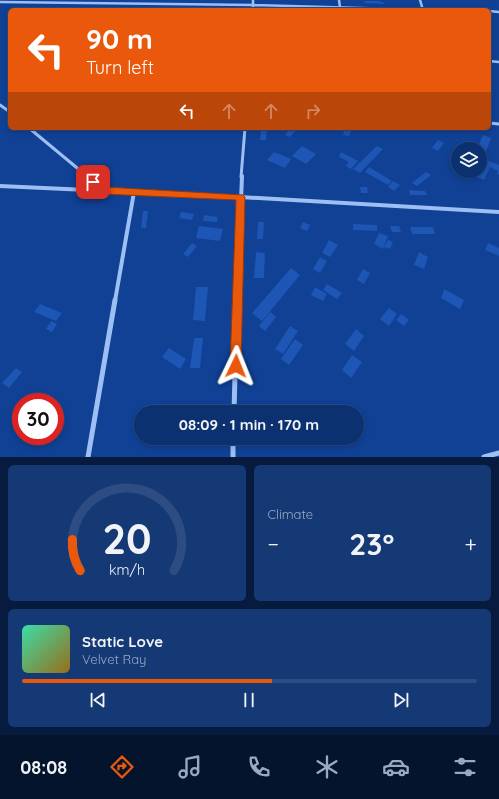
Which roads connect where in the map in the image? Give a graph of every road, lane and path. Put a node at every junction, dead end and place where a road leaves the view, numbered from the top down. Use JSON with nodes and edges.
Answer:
{"nodes":[{"id":1,"x":16,"y":0,"type":"edge"},
{"id":2,"x":253,"y":0,"type":"edge"},
{"id":3,"x":339,"y":0,"type":"edge"},
{"id":4,"x":0,"y":2,"type":"edge"},
{"id":5,"x":13,"y":3,"type":"junction"},
{"id":6,"x":253,"y":5,"type":"junction"},
{"id":7,"x":340,"y":7,"type":"junction"},
{"id":8,"x":368,"y":8,"type":"edge"},
{"id":9,"x":31,"y":130,"type":"edge"},
{"id":10,"x":245,"y":130,"type":"edge"},
{"id":11,"x":0,"y":186,"type":"edge"},
{"id":12,"x":103,"y":190,"type":"junction"},
{"id":13,"x":134,"y":192,"type":"junction"},
{"id":14,"x":240,"y":197,"type":"junction"},
{"id":15,"x":499,"y":212,"type":"edge"},
{"id":16,"x":234,"y":405,"type":"edge"},
{"id":17,"x":233,"y":445,"type":"edge"},
{"id":18,"x":499,"y":453,"type":"edge"},
{"id":19,"x":88,"y":457,"type":"edge"},
{"id":20,"x":233,"y":457,"type":"edge"},
{"id":21,"x":484,"y":457,"type":"edge"}],
"edges":[{"from":1,"to":5,"type":"street"},
{"from":2,"to":6,"type":"street"},
{"from":3,"to":7,"type":"street"},
{"from":4,"to":5,"type":"street"},
{"from":5,"to":6,"type":"street"},
{"from":6,"to":7,"type":"street"},
{"from":7,"to":8,"type":"street"},
{"from":9,"to":12,"type":"street"},
{"from":10,"to":14,"type":"street"},
{"from":11,"to":12,"type":"street"},
{"from":12,"to":13,"type":"street"},
{"from":13,"to":14,"type":"street"},
{"from":13,"to":19,"type":"street"},
{"from":14,"to":15,"type":"street"},
{"from":14,"to":16,"type":"street"},
{"from":17,"to":20,"type":"street"},
{"from":18,"to":21,"type":"street"}]}
